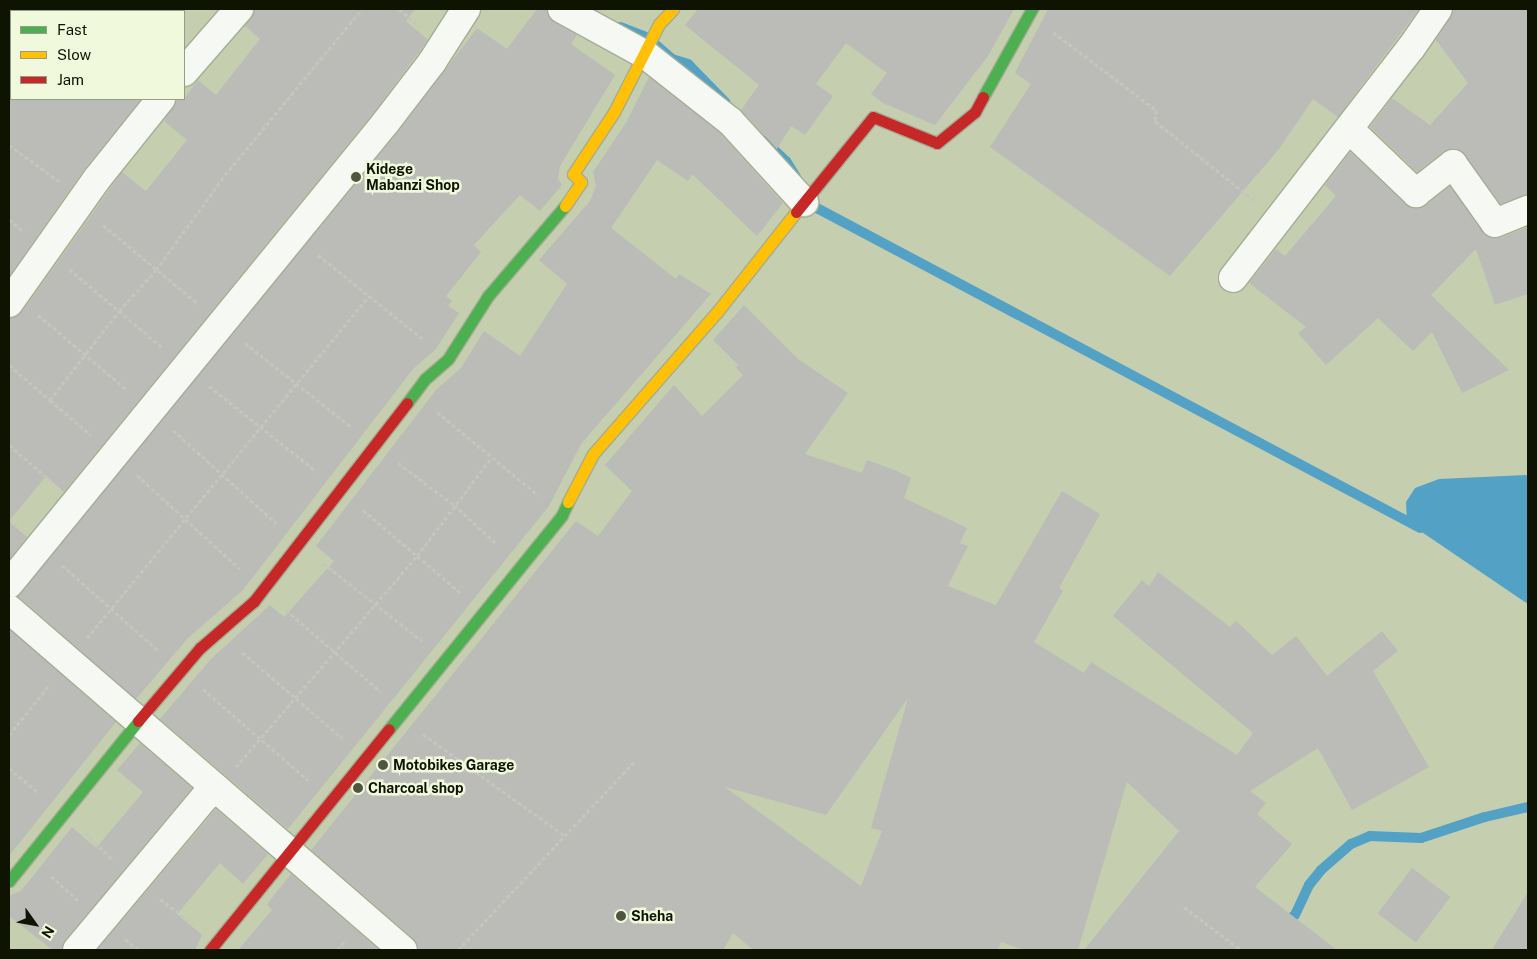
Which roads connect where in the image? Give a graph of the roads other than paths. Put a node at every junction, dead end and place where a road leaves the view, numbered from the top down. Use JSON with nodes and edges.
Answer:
{"nodes":[{"id":1,"x":240,"y":9,"type":"edge"},
{"id":2,"x":466,"y":9,"type":"edge"},
{"id":3,"x":562,"y":9,"type":"edge"},
{"id":4,"x":673,"y":9,"type":"edge"},
{"id":5,"x":1438,"y":9,"type":"edge"},
{"id":6,"x":1031,"y":11,"type":"edge"},
{"id":7,"x":646,"y":55,"type":"junction"},
{"id":8,"x":185,"y":71,"type":"edge"},
{"id":9,"x":155,"y":100,"type":"edge"},
{"id":10,"x":1349,"y":129,"type":"junction"},
{"id":11,"x":811,"y":194,"type":"junction"},
{"id":12,"x":1528,"y":210,"type":"edge"},
{"id":13,"x":1233,"y":278,"type":"dead end"},
{"id":14,"x":12,"y":299,"type":"edge"},
{"id":15,"x":9,"y":584,"type":"edge"},
{"id":16,"x":9,"y":609,"type":"edge"},
{"id":17,"x":140,"y":722,"type":"junction"},
{"id":18,"x":216,"y":789,"type":"junction"},
{"id":19,"x":291,"y":854,"type":"junction"},
{"id":20,"x":9,"y":881,"type":"edge"},
{"id":21,"x":77,"y":950,"type":"edge"},
{"id":22,"x":210,"y":950,"type":"edge"},
{"id":23,"x":403,"y":950,"type":"edge"}],
"edges":[{"from":1,"to":8,"type":"street"},
{"from":2,"to":15,"type":"street"},
{"from":3,"to":7,"type":"street"},
{"from":4,"to":7,"type":"street"},
{"from":5,"to":10,"type":"street"},
{"from":6,"to":11,"type":"street"},
{"from":7,"to":11,"type":"street"},
{"from":7,"to":17,"type":"street"},
{"from":9,"to":14,"type":"street"},
{"from":10,"to":12,"type":"street"},
{"from":10,"to":13,"type":"street"},
{"from":11,"to":19,"type":"street"},
{"from":16,"to":17,"type":"street"},
{"from":17,"to":18,"type":"street"},
{"from":17,"to":20,"type":"street"},
{"from":18,"to":19,"type":"street"},
{"from":18,"to":21,"type":"street"},
{"from":19,"to":22,"type":"street"},
{"from":19,"to":23,"type":"street"}]}
